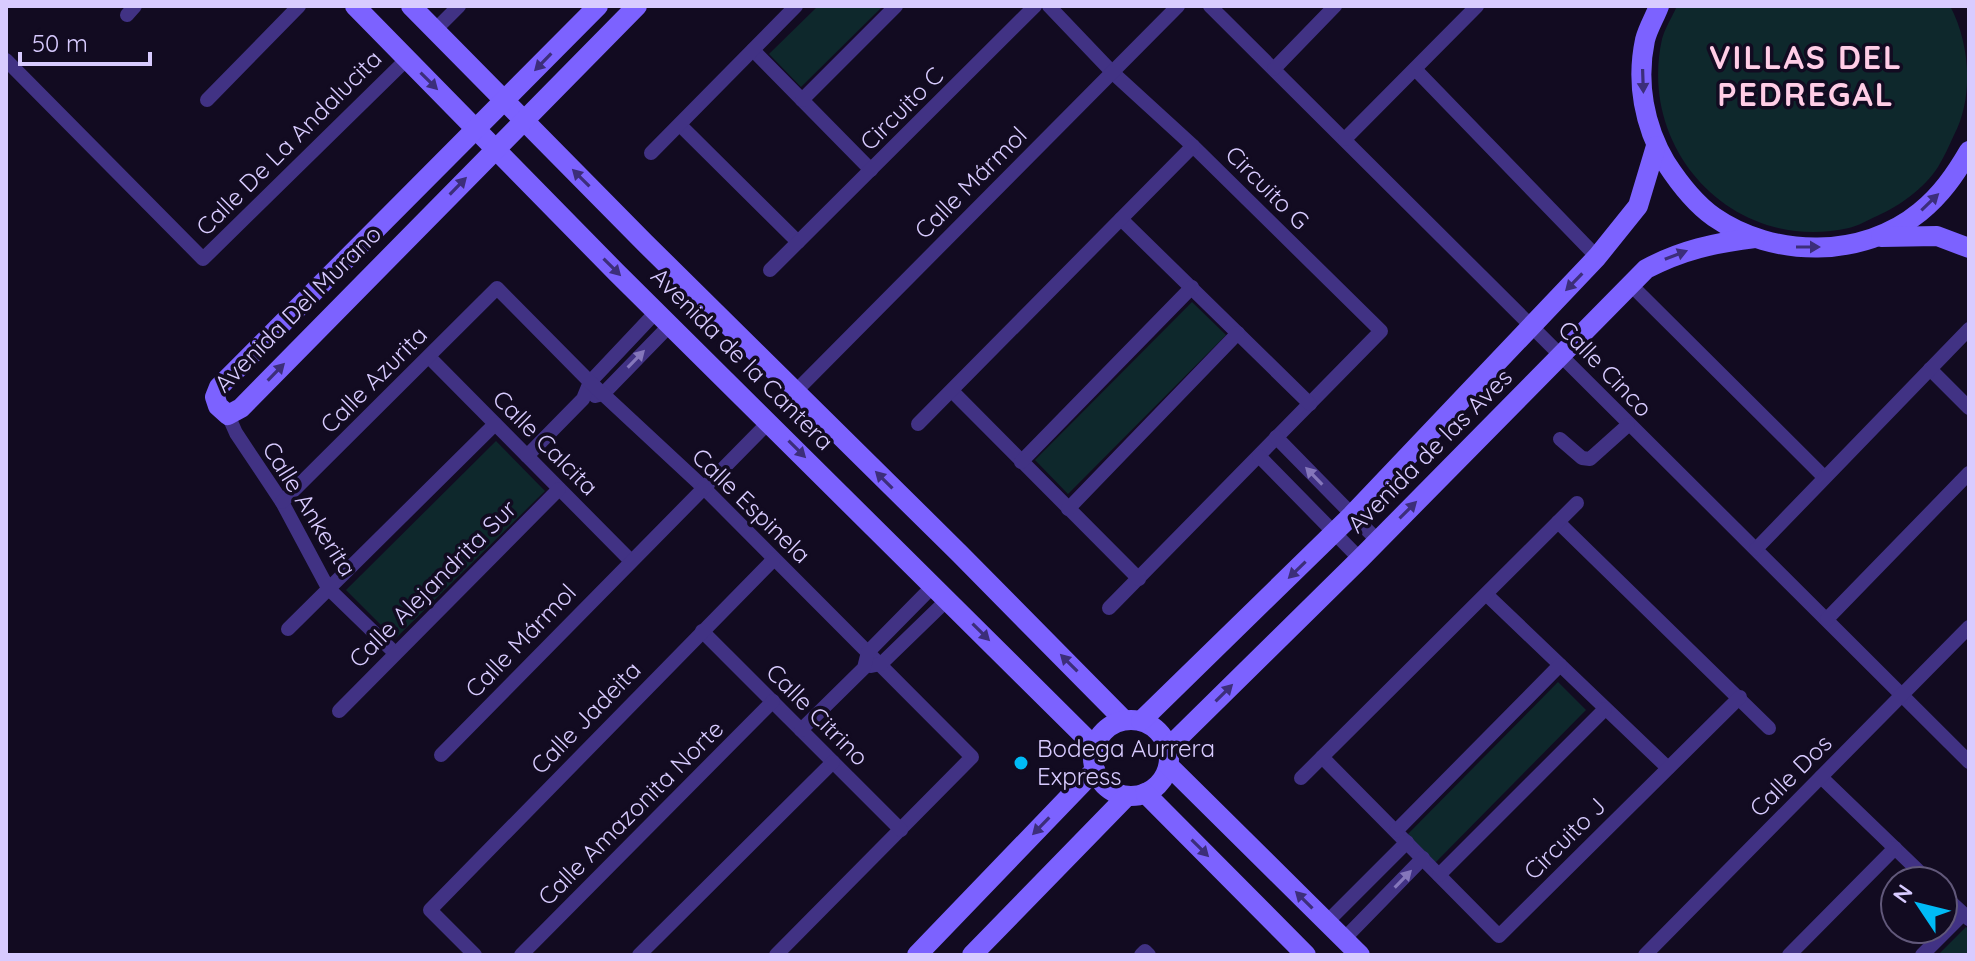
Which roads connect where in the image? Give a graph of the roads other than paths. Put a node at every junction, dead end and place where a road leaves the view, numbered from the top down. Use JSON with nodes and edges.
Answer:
{"nodes":[{"id":1,"x":299,"y":6,"type":"edge"},
{"id":2,"x":355,"y":6,"type":"edge"},
{"id":3,"x":411,"y":6,"type":"edge"},
{"id":4,"x":459,"y":6,"type":"edge"},
{"id":5,"x":598,"y":6,"type":"edge"},
{"id":6,"x":637,"y":6,"type":"edge"},
{"id":7,"x":796,"y":6,"type":"edge"},
{"id":8,"x":896,"y":6,"type":"edge"},
{"id":9,"x":1035,"y":6,"type":"edge"},
{"id":10,"x":1049,"y":6,"type":"edge"},
{"id":11,"x":1178,"y":6,"type":"edge"},
{"id":12,"x":1210,"y":6,"type":"edge"},
{"id":13,"x":1335,"y":6,"type":"edge"},
{"id":14,"x":1477,"y":6,"type":"edge"},
{"id":15,"x":1659,"y":6,"type":"edge"},
{"id":16,"x":435,"y":30,"type":"junction"},
{"id":17,"x":753,"y":50,"type":"junction"},
{"id":18,"x":407,"y":59,"type":"junction"},
{"id":19,"x":6,"y":60,"type":"edge"},
{"id":20,"x":1274,"y":69,"type":"junction"},
{"id":21,"x":1415,"y":69,"type":"junction"},
{"id":22,"x":1112,"y":72,"type":"junction"},
{"id":23,"x":207,"y":100,"type":"dead end"},
{"id":24,"x":802,"y":100,"type":"junction"},
{"id":25,"x":505,"y":101,"type":"junction"},
{"id":26,"x":523,"y":120,"type":"junction"},
{"id":27,"x":680,"y":125,"type":"junction"},
{"id":28,"x":476,"y":129,"type":"junction"},
{"id":29,"x":1345,"y":139,"type":"junction"},
{"id":30,"x":1193,"y":146,"type":"junction"},
{"id":31,"x":1656,"y":146,"type":"junction"},
{"id":32,"x":495,"y":148,"type":"junction"},
{"id":33,"x":1969,"y":151,"type":"edge"},
{"id":34,"x":651,"y":153,"type":"dead end"},
{"id":35,"x":871,"y":170,"type":"junction"},
{"id":36,"x":1121,"y":219,"type":"junction"},
{"id":37,"x":1877,"y":237,"type":"junction"},
{"id":38,"x":1755,"y":238,"type":"junction"},
{"id":39,"x":798,"y":242,"type":"junction"},
{"id":40,"x":1969,"y":248,"type":"edge"},
{"id":41,"x":1597,"y":257,"type":"junction"},
{"id":42,"x":770,"y":270,"type":"dead end"},
{"id":43,"x":1631,"y":285,"type":"junction"},
{"id":44,"x":1192,"y":287,"type":"junction"},
{"id":45,"x":497,"y":288,"type":"joint"},
{"id":46,"x":663,"y":318,"type":"junction"},
{"id":47,"x":1532,"y":326,"type":"junction"},
{"id":48,"x":1969,"y":329,"type":"edge"},
{"id":49,"x":1238,"y":333,"type":"junction"},
{"id":50,"x":1562,"y":356,"type":"junction"},
{"id":51,"x":429,"y":357,"type":"junction"},
{"id":52,"x":1930,"y":369,"type":"junction"},
{"id":53,"x":590,"y":382,"type":"junction"},
{"id":54,"x":952,"y":391,"type":"junction"},
{"id":55,"x":795,"y":392,"type":"junction"},
{"id":56,"x":603,"y":394,"type":"junction"},
{"id":57,"x":583,"y":399,"type":"junction"},
{"id":58,"x":1310,"y":404,"type":"junction"},
{"id":59,"x":1969,"y":408,"type":"edge"},
{"id":60,"x":228,"y":415,"type":"junction"},
{"id":61,"x":769,"y":422,"type":"junction"},
{"id":62,"x":495,"y":424,"type":"junction"},
{"id":63,"x":918,"y":424,"type":"dead end"},
{"id":64,"x":1628,"y":425,"type":"junction"},
{"id":65,"x":1276,"y":437,"type":"junction"},
{"id":66,"x":1560,"y":439,"type":"dead end"},
{"id":67,"x":527,"y":456,"type":"junction"},
{"id":68,"x":1259,"y":456,"type":"junction"},
{"id":69,"x":1021,"y":462,"type":"junction"},
{"id":70,"x":1969,"y":473,"type":"edge"},
{"id":71,"x":1824,"y":477,"type":"junction"},
{"id":72,"x":703,"y":487,"type":"junction"},
{"id":73,"x":559,"y":489,"type":"junction"},
{"id":74,"x":282,"y":502,"type":"junction"},
{"id":75,"x":1577,"y":503,"type":"dead end"},
{"id":76,"x":1068,"y":509,"type":"junction"},
{"id":77,"x":1352,"y":515,"type":"junction"},
{"id":78,"x":1558,"y":522,"type":"junction"},
{"id":79,"x":1334,"y":533,"type":"junction"},
{"id":80,"x":1378,"y":541,"type":"junction"},
{"id":81,"x":1756,"y":549,"type":"junction"},
{"id":82,"x":774,"y":559,"type":"junction"},
{"id":83,"x":1360,"y":559,"type":"junction"},
{"id":84,"x":631,"y":561,"type":"junction"},
{"id":85,"x":1139,"y":579,"type":"junction"},
{"id":86,"x":328,"y":588,"type":"junction"},
{"id":87,"x":941,"y":592,"type":"junction"},
{"id":88,"x":1487,"y":595,"type":"junction"},
{"id":89,"x":1109,"y":608,"type":"dead end"},
{"id":90,"x":1827,"y":619,"type":"junction"},
{"id":91,"x":1969,"y":627,"type":"edge"},
{"id":92,"x":288,"y":629,"type":"dead end"},
{"id":93,"x":702,"y":631,"type":"junction"},
{"id":94,"x":868,"y":652,"type":"junction"},
{"id":95,"x":395,"y":653,"type":"junction"},
{"id":96,"x":881,"y":664,"type":"junction"},
{"id":97,"x":1560,"y":665,"type":"junction"},
{"id":98,"x":864,"y":668,"type":"junction"},
{"id":99,"x":1902,"y":695,"type":"junction"},
{"id":100,"x":1740,"y":697,"type":"junction"},
{"id":101,"x":773,"y":701,"type":"junction"},
{"id":102,"x":1605,"y":709,"type":"junction"},
{"id":103,"x":339,"y":711,"type":"dead end"},
{"id":104,"x":1132,"y":720,"type":"junction"},
{"id":105,"x":1769,"y":728,"type":"dead end"},
{"id":106,"x":801,"y":730,"type":"junction"},
{"id":107,"x":1095,"y":747,"type":"junction"},
{"id":108,"x":441,"y":755,"type":"dead end"},
{"id":109,"x":1168,"y":757,"type":"junction"},
{"id":110,"x":1322,"y":757,"type":"junction"},
{"id":111,"x":833,"y":762,"type":"junction"},
{"id":112,"x":1969,"y":762,"type":"edge"},
{"id":113,"x":1668,"y":768,"type":"junction"},
{"id":114,"x":1095,"y":770,"type":"junction"},
{"id":115,"x":1821,"y":777,"type":"junction"},
{"id":116,"x":1301,"y":778,"type":"dead end"},
{"id":117,"x":1136,"y":794,"type":"junction"},
{"id":118,"x":901,"y":830,"type":"junction"},
{"id":119,"x":1396,"y":831,"type":"junction"},
{"id":120,"x":1407,"y":842,"type":"junction"},
{"id":121,"x":1895,"y":848,"type":"junction"},
{"id":122,"x":1423,"y":858,"type":"junction"},
{"id":123,"x":1913,"y":865,"type":"edge"},
{"id":124,"x":1439,"y":875,"type":"junction"},
{"id":125,"x":1966,"y":917,"type":"edge"},
{"id":126,"x":1326,"y":923,"type":"junction"},
{"id":127,"x":1344,"y":939,"type":"junction"},
{"id":128,"x":475,"y":955,"type":"edge"},
{"id":129,"x":521,"y":955,"type":"edge"},
{"id":130,"x":639,"y":955,"type":"edge"},
{"id":131,"x":776,"y":955,"type":"edge"},
{"id":132,"x":917,"y":955,"type":"edge"},
{"id":133,"x":972,"y":955,"type":"edge"},
{"id":134,"x":1141,"y":955,"type":"edge"},
{"id":135,"x":1149,"y":955,"type":"edge"},
{"id":136,"x":1306,"y":955,"type":"edge"},
{"id":137,"x":1360,"y":955,"type":"edge"},
{"id":138,"x":1645,"y":955,"type":"edge"},
{"id":139,"x":1789,"y":955,"type":"edge"},
{"id":140,"x":1922,"y":955,"type":"edge"}],
"edges":[{"from":1,"to":23,"type":"street"},
{"from":2,"to":18,"type":"street","name":"Avenida de la Cantera"},
{"from":3,"to":16,"type":"street","name":"Avenida de la Cantera"},
{"from":4,"to":16,"type":"street"},
{"from":5,"to":25,"type":"street","name":"Avenida Del Murano","one_way":true},
{"from":6,"to":26,"type":"street","name":"Avenida Del Murano"},
{"from":7,"to":17,"type":"street"},
{"from":8,"to":24,"type":"street"},
{"from":9,"to":35,"type":"street","name":"Circuito C"},
{"from":10,"to":22,"type":"street"},
{"from":11,"to":22,"type":"street","name":"Calle Mármol"},
{"from":12,"to":20,"type":"street","name":"Calle Cinco"},
{"from":13,"to":20,"type":"street"},
{"from":14,"to":21,"type":"street"},
{"from":15,"to":31,"type":"street","one_way":true},
{"from":16,"to":25,"type":"street","name":"Avenida de la Cantera"},
{"from":17,"to":24,"type":"street"},
{"from":17,"to":27,"type":"street"},
{"from":18,"to":19,"type":"street","name":"Calle De La Andalucita"},
{"from":18,"to":28,"type":"street","name":"Avenida de la Cantera","one_way":true},
{"from":20,"to":29,"type":"street","name":"Calle Cinco"},
{"from":21,"to":29,"type":"street"},
{"from":21,"to":41,"type":"street"},
{"from":22,"to":30,"type":"street"},
{"from":22,"to":55,"type":"street","name":"Calle Mármol"},
{"from":24,"to":35,"type":"street"},
{"from":25,"to":26,"type":"street","name":"Avenida de la Cantera"},
{"from":25,"to":28,"type":"street","name":"Avenida Del Murano"},
{"from":26,"to":32,"type":"street","name":"Avenida Del Murano"},
{"from":55,"to":26,"type":"street","name":"Avenida de la Cantera","one_way":true},
{"from":27,"to":34,"type":"street"},
{"from":27,"to":39,"type":"street"},
{"from":28,"to":32,"type":"street","name":"Avenida de la Cantera"},
{"from":28,"to":60,"type":"street","name":"Avenida Del Murano"},
{"from":29,"to":47,"type":"street","name":"Calle Cinco"},
{"from":30,"to":36,"type":"street","name":"Circuito G"},
{"from":30,"to":58,"type":"street","name":"Circuito G"},
{"from":31,"to":38,"type":"street"},
{"from":31,"to":41,"type":"street","name":"Avenida de las Aves"},
{"from":32,"to":46,"type":"street","name":"Avenida de la Cantera","one_way":true},
{"from":60,"to":32,"type":"street","name":"Avenida Del Murano","one_way":true},
{"from":37,"to":33,"type":"street","one_way":true},
{"from":35,"to":39,"type":"street","name":"Circuito C"},
{"from":36,"to":44,"type":"street"},
{"from":36,"to":54,"type":"street","name":"Circuito G"},
{"from":38,"to":37,"type":"street","one_way":true},
{"from":37,"to":40,"type":"street"},
{"from":43,"to":38,"type":"street","name":"Avenida de las Aves","one_way":true},
{"from":39,"to":42,"type":"street","name":"Circuito C"},
{"from":41,"to":47,"type":"street","name":"Avenida de las Aves","one_way":true},
{"from":43,"to":50,"type":"street","name":"Avenida de las Aves"},
{"from":43,"to":71,"type":"street"},
{"from":44,"to":49,"type":"street"},
{"from":44,"to":69,"type":"street"},
{"from":45,"to":51,"type":"street","name":"Calle Azurita"},
{"from":45,"to":53,"type":"street","name":"Calle Espinela"},
{"from":46,"to":53,"type":"street"},
{"from":56,"to":46,"type":"street","one_way":true},
{"from":46,"to":61,"type":"street","name":"Avenida de la Cantera"},
{"from":47,"to":50,"type":"street","name":"Calle Cinco"},
{"from":47,"to":77,"type":"street","name":"Avenida de las Aves"},
{"from":48,"to":52,"type":"street"},
{"from":49,"to":58,"type":"street"},
{"from":49,"to":76,"type":"street"},
{"from":50,"to":64,"type":"street","name":"Calle Cinco"},
{"from":80,"to":50,"type":"street","name":"Avenida de las Aves","one_way":true},
{"from":51,"to":62,"type":"street","name":"Calle Calcita"},
{"from":51,"to":74,"type":"street","name":"Calle Azurita"},
{"from":52,"to":59,"type":"street"},
{"from":52,"to":71,"type":"street"},
{"from":53,"to":56,"type":"street","name":"Calle Espinela"},
{"from":53,"to":57,"type":"street"},
{"from":54,"to":63,"type":"street","name":"Circuito G"},
{"from":54,"to":69,"type":"street"},
{"from":104,"to":55,"type":"street","name":"Avenida de la Cantera","one_way":true},
{"from":56,"to":57,"type":"street"},
{"from":56,"to":72,"type":"street","name":"Calle Espinela"},
{"from":57,"to":67,"type":"street"},
{"from":58,"to":65,"type":"street","name":"Circuito G"},
{"from":60,"to":74,"type":"street","name":"Calle Ankerita"},
{"from":61,"to":72,"type":"street","name":"Calle Mármol"},
{"from":61,"to":87,"type":"street","name":"Avenida de la Cantera","one_way":true},
{"from":62,"to":67,"type":"street","name":"Calle Calcita"},
{"from":62,"to":86,"type":"street"},
{"from":64,"to":66,"type":"street"},
{"from":64,"to":81,"type":"street","name":"Calle Cinco"},
{"from":65,"to":68,"type":"street","name":"Circuito G"},
{"from":77,"to":65,"type":"street","one_way":true},
{"from":67,"to":73,"type":"street","name":"Calle Calcita"},
{"from":68,"to":79,"type":"street"},
{"from":68,"to":85,"type":"street","name":"Circuito G"},
{"from":69,"to":76,"type":"street"},
{"from":70,"to":90,"type":"street"},
{"from":71,"to":81,"type":"street"},
{"from":72,"to":82,"type":"street","name":"Calle Espinela"},
{"from":72,"to":84,"type":"street","name":"Calle Mármol"},
{"from":73,"to":84,"type":"street","name":"Calle Calcita"},
{"from":73,"to":95,"type":"street","name":"Calle Alejandrita Sur"},
{"from":74,"to":86,"type":"street","name":"Calle Ankerita"},
{"from":75,"to":78,"type":"street"},
{"from":76,"to":85,"type":"street"},
{"from":77,"to":79,"type":"street","name":"Avenida de las Aves"},
{"from":77,"to":80,"type":"street"},
{"from":78,"to":88,"type":"street"},
{"from":78,"to":100,"type":"street"},
{"from":79,"to":83,"type":"street"},
{"from":79,"to":104,"type":"street","name":"Avenida de las Aves","one_way":true},
{"from":80,"to":83,"type":"street","name":"Avenida de las Aves"},
{"from":81,"to":90,"type":"street","name":"Calle Cinco"},
{"from":82,"to":93,"type":"street","name":"Calle Jadeita"},
{"from":82,"to":94,"type":"street","name":"Calle Espinela"},
{"from":109,"to":83,"type":"street","name":"Avenida de las Aves","one_way":true},
{"from":84,"to":108,"type":"street","name":"Calle Mármol"},
{"from":85,"to":89,"type":"street","name":"Circuito G"},
{"from":86,"to":92,"type":"street"},
{"from":86,"to":95,"type":"street","name":"Calle Ankerita"},
{"from":87,"to":94,"type":"street"},
{"from":87,"to":96,"type":"street"},
{"from":87,"to":107,"type":"street","name":"Avenida de la Cantera","one_way":true},
{"from":88,"to":97,"type":"street"},
{"from":88,"to":110,"type":"street"},
{"from":90,"to":99,"type":"street","name":"Calle Cinco"},
{"from":91,"to":99,"type":"street","name":"Calle Dos"},
{"from":93,"to":101,"type":"street","name":"Calle Citrino"},
{"from":93,"to":128,"type":"street","name":"Calle Jadeita"},
{"from":94,"to":96,"type":"street","name":"Calle Espinela"},
{"from":94,"to":98,"type":"street"},
{"from":95,"to":103,"type":"street","name":"Calle Alejandrita Sur"},
{"from":96,"to":98,"type":"street"},
{"from":96,"to":118,"type":"street","name":"Calle Espinela"},
{"from":97,"to":102,"type":"street"},
{"from":97,"to":119,"type":"street"},
{"from":98,"to":106,"type":"street"},
{"from":99,"to":112,"type":"street","name":"Calle Cinco"},
{"from":99,"to":115,"type":"street","name":"Calle Dos"},
{"from":100,"to":105,"type":"street"},
{"from":100,"to":113,"type":"street","name":"Circuito J"},
{"from":101,"to":106,"type":"street","name":"Calle Citrino"},
{"from":101,"to":129,"type":"street","name":"Calle Amazonita Norte"},
{"from":102,"to":113,"type":"street"},
{"from":102,"to":124,"type":"street"},
{"from":104,"to":107,"type":"street"},
{"from":104,"to":109,"type":"street"},
{"from":106,"to":111,"type":"street","name":"Calle Citrino"},
{"from":107,"to":114,"type":"street"},
{"from":109,"to":117,"type":"street"},
{"from":126,"to":109,"type":"street","one_way":true},
{"from":110,"to":116,"type":"street"},
{"from":110,"to":119,"type":"street","name":"Circuito J"},
{"from":111,"to":118,"type":"street","name":"Calle Citrino"},
{"from":111,"to":130,"type":"street"},
{"from":113,"to":124,"type":"street","name":"Circuito J"},
{"from":114,"to":117,"type":"street"},
{"from":114,"to":132,"type":"street","one_way":true},
{"from":115,"to":121,"type":"street"},
{"from":115,"to":138,"type":"street","name":"Calle Dos"},
{"from":117,"to":133,"type":"street"},
{"from":117,"to":136,"type":"street","one_way":true},
{"from":118,"to":131,"type":"street"},
{"from":119,"to":120,"type":"street","name":"Circuito J"},
{"from":120,"to":122,"type":"street","name":"Circuito J"},
{"from":120,"to":126,"type":"street"},
{"from":121,"to":123,"type":"street"},
{"from":121,"to":139,"type":"street"},
{"from":122,"to":124,"type":"street","name":"Circuito J"},
{"from":127,"to":122,"type":"street","one_way":true},
{"from":125,"to":140,"type":"street"},
{"from":126,"to":127,"type":"street"},
{"from":127,"to":137,"type":"street"},
{"from":134,"to":135,"type":"street"}]}
